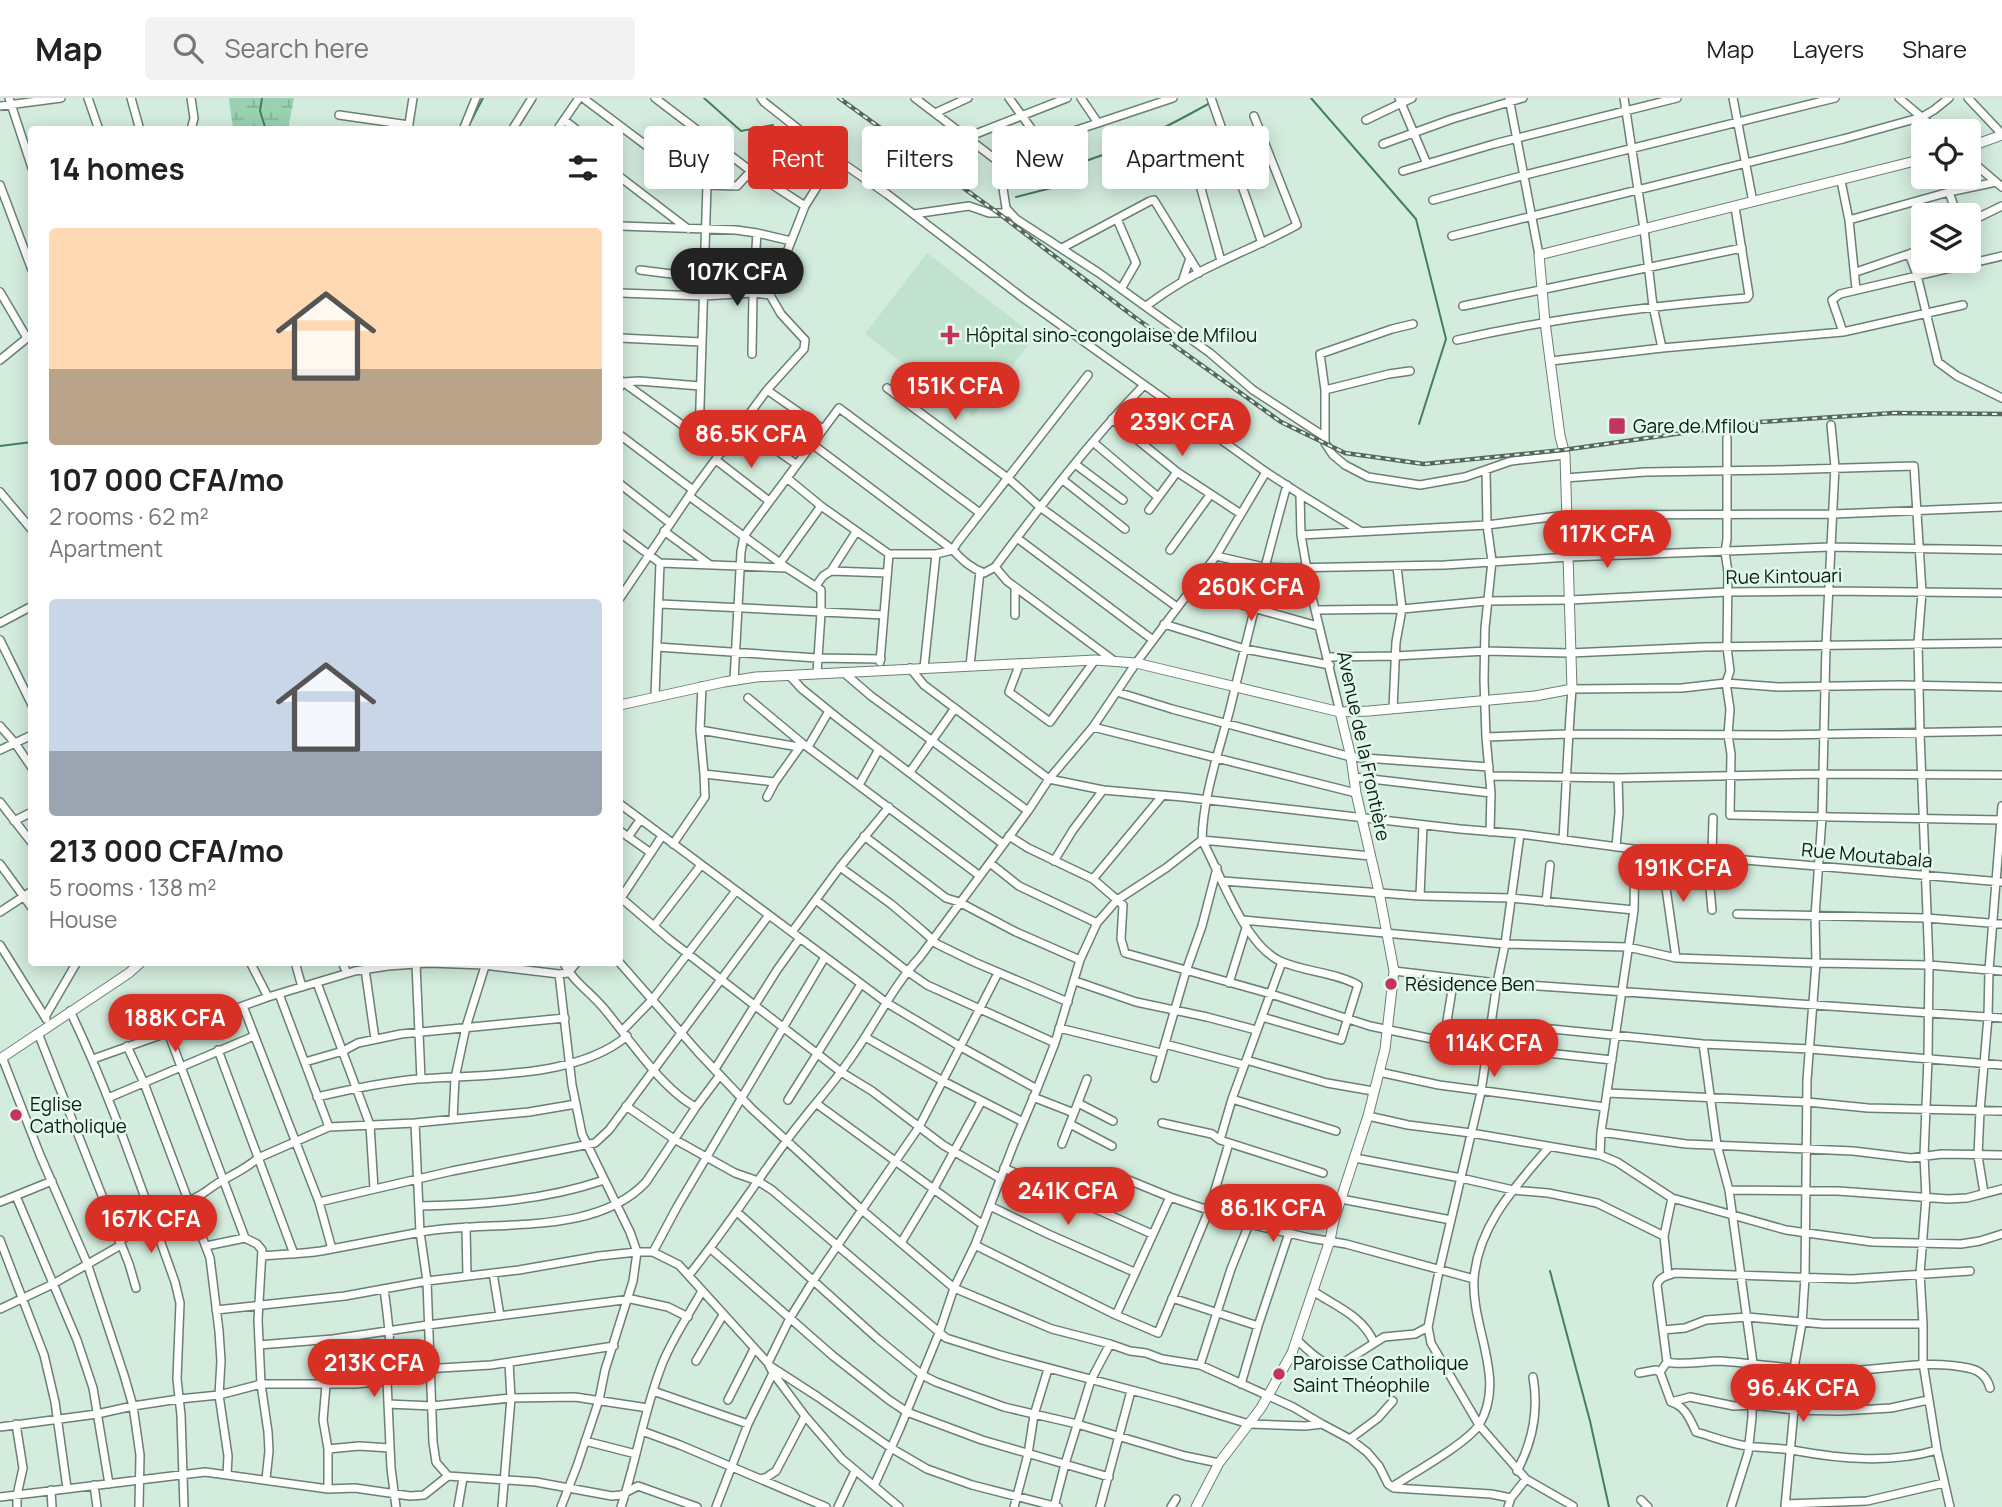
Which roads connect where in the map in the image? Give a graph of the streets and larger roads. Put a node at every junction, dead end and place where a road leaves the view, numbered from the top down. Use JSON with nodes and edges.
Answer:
{"nodes":[{"id":1,"x":61,"y":98,"type":"edge"},
{"id":2,"x":88,"y":98,"type":"edge"},
{"id":3,"x":131,"y":98,"type":"edge"},
{"id":4,"x":191,"y":98,"type":"edge"},
{"id":5,"x":413,"y":98,"type":"edge"},
{"id":6,"x":476,"y":98,"type":"edge"},
{"id":7,"x":533,"y":98,"type":"edge"},
{"id":8,"x":581,"y":98,"type":"edge"},
{"id":9,"x":655,"y":98,"type":"edge"},
{"id":10,"x":761,"y":98,"type":"edge"},
{"id":11,"x":915,"y":98,"type":"edge"},
{"id":12,"x":968,"y":98,"type":"edge"},
{"id":13,"x":1009,"y":98,"type":"edge"},
{"id":14,"x":1067,"y":98,"type":"edge"},
{"id":15,"x":1081,"y":98,"type":"edge"},
{"id":16,"x":1173,"y":98,"type":"edge"},
{"id":17,"x":1210,"y":98,"type":"edge"},
{"id":18,"x":1412,"y":98,"type":"edge"},
{"id":19,"x":1523,"y":98,"type":"edge"},
{"id":20,"x":1624,"y":98,"type":"edge"},
{"id":21,"x":1677,"y":98,"type":"edge"},
{"id":22,"x":1733,"y":98,"type":"edge"},
{"id":23,"x":1836,"y":98,"type":"edge"},
{"id":24,"x":1899,"y":98,"type":"edge"},
{"id":25,"x":1950,"y":98,"type":"edge"},
{"id":26,"x":1968,"y":98,"type":"edge"},
{"id":27,"x":46,"y":99,"type":"edge"},
{"id":28,"x":1510,"y":100,"type":"edge"},
{"id":29,"x":10,"y":101,"type":"edge"},
{"id":30,"x":1400,"y":101,"type":"edge"},
{"id":31,"x":0,"y":106,"type":"edge"},
{"id":32,"x":1626,"y":110,"type":"junction"},
{"id":33,"x":935,"y":113,"type":"junction"},
{"id":34,"x":339,"y":115,"type":"dead end"},
{"id":35,"x":1023,"y":115,"type":"junction"},
{"id":36,"x":1254,"y":116,"type":"dead end"},
{"id":37,"x":1922,"y":117,"type":"junction"},
{"id":38,"x":1924,"y":119,"type":"edge"},
{"id":39,"x":564,"y":120,"type":"junction"},
{"id":40,"x":1366,"y":120,"type":"dead end"},
{"id":41,"x":1737,"y":123,"type":"junction"},
{"id":42,"x":1098,"y":124,"type":"junction"},
{"id":43,"x":98,"y":126,"type":"edge"},
{"id":44,"x":139,"y":126,"type":"edge"},
{"id":45,"x":192,"y":126,"type":"edge"},
{"id":46,"x":402,"y":126,"type":"edge"},
{"id":47,"x":408,"y":126,"type":"edge"},
{"id":48,"x":465,"y":126,"type":"edge"},
{"id":49,"x":515,"y":126,"type":"edge"},
{"id":50,"x":560,"y":126,"type":"edge"},
{"id":51,"x":572,"y":126,"type":"edge"},
{"id":52,"x":619,"y":126,"type":"edge"},
{"id":53,"x":794,"y":126,"type":"edge"},
{"id":54,"x":953,"y":126,"type":"edge"},
{"id":55,"x":1030,"y":126,"type":"edge"},
{"id":56,"x":1088,"y":127,"type":"edge"},
{"id":57,"x":623,"y":129,"type":"edge"},
{"id":58,"x":1414,"y":132,"type":"junction"},
{"id":59,"x":978,"y":133,"type":"edge"},
{"id":60,"x":2002,"y":134,"type":"edge"},
{"id":61,"x":1517,"y":139,"type":"junction"},
{"id":62,"x":1981,"y":142,"type":"edge"},
{"id":63,"x":1383,"y":144,"type":"dead end"},
{"id":64,"x":644,"y":145,"type":"edge"},
{"id":65,"x":978,"y":145,"type":"edge"},
{"id":66,"x":1632,"y":148,"type":"junction"},
{"id":67,"x":28,"y":156,"type":"edge"},
{"id":68,"x":992,"y":156,"type":"edge"},
{"id":69,"x":1911,"y":162,"type":"edge"},
{"id":70,"x":1746,"y":163,"type":"junction"},
{"id":71,"x":1427,"y":164,"type":"junction"},
{"id":72,"x":848,"y":167,"type":"edge"},
{"id":73,"x":748,"y":169,"type":"edge"},
{"id":74,"x":1981,"y":169,"type":"edge"},
{"id":75,"x":1404,"y":172,"type":"dead end"},
{"id":76,"x":748,"y":174,"type":"edge"},
{"id":77,"x":1525,"y":174,"type":"junction"},
{"id":78,"x":623,"y":179,"type":"edge"},
{"id":79,"x":1841,"y":181,"type":"junction"},
{"id":80,"x":0,"y":185,"type":"edge"},
{"id":81,"x":1999,"y":185,"type":"edge"},
{"id":82,"x":734,"y":186,"type":"edge"},
{"id":83,"x":707,"y":189,"type":"edge"},
{"id":84,"x":779,"y":189,"type":"edge"},
{"id":85,"x":816,"y":189,"type":"edge"},
{"id":86,"x":1003,"y":189,"type":"edge"},
{"id":87,"x":1201,"y":189,"type":"edge"},
{"id":88,"x":1638,"y":189,"type":"junction"},
{"id":89,"x":1949,"y":192,"type":"junction"},
{"id":90,"x":1433,"y":200,"type":"dead end"},
{"id":91,"x":1753,"y":202,"type":"junction"},
{"id":92,"x":1953,"y":203,"type":"edge"},
{"id":93,"x":805,"y":206,"type":"junction"},
{"id":94,"x":1735,"y":206,"type":"junction"},
{"id":95,"x":2002,"y":206,"type":"edge"},
{"id":96,"x":1009,"y":213,"type":"junction"},
{"id":97,"x":914,"y":214,"type":"junction"},
{"id":98,"x":1532,"y":215,"type":"junction"},
{"id":99,"x":1981,"y":216,"type":"edge"},
{"id":100,"x":1116,"y":219,"type":"junction"},
{"id":101,"x":1849,"y":220,"type":"junction"},
{"id":102,"x":623,"y":226,"type":"edge"},
{"id":103,"x":688,"y":229,"type":"junction"},
{"id":104,"x":706,"y":229,"type":"junction"},
{"id":105,"x":1644,"y":229,"type":"junction"},
{"id":106,"x":757,"y":233,"type":"junction"},
{"id":107,"x":1452,"y":236,"type":"dead end"},
{"id":108,"x":791,"y":241,"type":"junction"},
{"id":109,"x":1262,"y":243,"type":"junction"},
{"id":110,"x":1062,"y":248,"type":"junction"},
{"id":111,"x":1742,"y":248,"type":"junction"},
{"id":112,"x":1909,"y":254,"type":"joint"},
{"id":113,"x":1539,"y":255,"type":"junction"},
{"id":114,"x":2002,"y":256,"type":"edge"},
{"id":115,"x":1190,"y":258,"type":"junction"},
{"id":116,"x":28,"y":259,"type":"edge"},
{"id":117,"x":1981,"y":260,"type":"edge"},
{"id":118,"x":1221,"y":261,"type":"junction"},
{"id":119,"x":1648,"y":267,"type":"junction"},
{"id":120,"x":640,"y":270,"type":"dead end"},
{"id":121,"x":1856,"y":272,"type":"junction"},
{"id":122,"x":1199,"y":273,"type":"junction"},
{"id":123,"x":1925,"y":273,"type":"edge"},
{"id":124,"x":1917,"y":275,"type":"junction"},
{"id":125,"x":704,"y":278,"type":"junction"},
{"id":126,"x":1182,"y":282,"type":"junction"},
{"id":127,"x":1121,"y":289,"type":"junction"},
{"id":128,"x":1543,"y":289,"type":"junction"},
{"id":129,"x":1856,"y":289,"type":"junction"},
{"id":130,"x":0,"y":292,"type":"edge"},
{"id":131,"x":623,"y":293,"type":"edge"},
{"id":132,"x":752,"y":293,"type":"junction"},
{"id":133,"x":770,"y":295,"type":"junction"},
{"id":134,"x":703,"y":296,"type":"junction"},
{"id":135,"x":1469,"y":303,"type":"dead end"},
{"id":136,"x":1963,"y":305,"type":"dead end"},
{"id":137,"x":1146,"y":306,"type":"junction"},
{"id":138,"x":1653,"y":306,"type":"junction"},
{"id":139,"x":1927,"y":313,"type":"junction"},
{"id":140,"x":1545,"y":322,"type":"junction"},
{"id":141,"x":1413,"y":324,"type":"dead end"},
{"id":142,"x":1843,"y":332,"type":"junction"},
{"id":143,"x":28,"y":334,"type":"edge"},
{"id":144,"x":28,"y":337,"type":"edge"},
{"id":145,"x":623,"y":338,"type":"edge"},
{"id":146,"x":1457,"y":340,"type":"dead end"},
{"id":147,"x":701,"y":342,"type":"junction"},
{"id":148,"x":1662,"y":348,"type":"junction"},
{"id":149,"x":752,"y":354,"type":"dead end"},
{"id":150,"x":0,"y":360,"type":"edge"},
{"id":151,"x":1551,"y":361,"type":"junction"},
{"id":152,"x":1410,"y":371,"type":"dead end"},
{"id":153,"x":1088,"y":375,"type":"dead end"},
{"id":154,"x":623,"y":383,"type":"edge"},
{"id":155,"x":623,"y":384,"type":"edge"},
{"id":156,"x":1144,"y":385,"type":"junction"},
{"id":157,"x":700,"y":386,"type":"junction"},
{"id":158,"x":887,"y":388,"type":"dead end"},
{"id":159,"x":767,"y":390,"type":"junction"},
{"id":160,"x":1325,"y":390,"type":"junction"},
{"id":161,"x":2002,"y":398,"type":"edge"},
{"id":162,"x":1112,"y":419,"type":"junction"},
{"id":163,"x":741,"y":425,"type":"junction"},
{"id":164,"x":1831,"y":425,"type":"dead end"},
{"id":165,"x":823,"y":429,"type":"junction"},
{"id":166,"x":623,"y":437,"type":"edge"},
{"id":167,"x":699,"y":437,"type":"junction"},
{"id":168,"x":1325,"y":437,"type":"junction"},
{"id":169,"x":1727,"y":438,"type":"dead end"},
{"id":170,"x":1093,"y":442,"type":"junction"},
{"id":171,"x":812,"y":444,"type":"junction"},
{"id":172,"x":1565,"y":455,"type":"junction"},
{"id":173,"x":718,"y":456,"type":"junction"},
{"id":174,"x":796,"y":464,"type":"junction"},
{"id":175,"x":1074,"y":464,"type":"junction"},
{"id":176,"x":1835,"y":467,"type":"junction"},
{"id":177,"x":1486,"y":470,"type":"junction"},
{"id":178,"x":1266,"y":471,"type":"junction"},
{"id":179,"x":1727,"y":471,"type":"junction"},
{"id":180,"x":1177,"y":472,"type":"junction"},
{"id":181,"x":787,"y":478,"type":"junction"},
{"id":182,"x":1565,"y":478,"type":"junction"},
{"id":183,"x":1009,"y":479,"type":"junction"},
{"id":184,"x":1063,"y":480,"type":"junction"},
{"id":185,"x":1287,"y":485,"type":"junction"},
{"id":186,"x":623,"y":486,"type":"edge"},
{"id":187,"x":0,"y":492,"type":"edge"},
{"id":188,"x":691,"y":493,"type":"junction"},
{"id":189,"x":1300,"y":494,"type":"junction"},
{"id":190,"x":1210,"y":495,"type":"junction"},
{"id":191,"x":1158,"y":497,"type":"junction"},
{"id":192,"x":1123,"y":500,"type":"dead end"},
{"id":193,"x":769,"y":501,"type":"junction"},
{"id":194,"x":821,"y":506,"type":"junction"},
{"id":195,"x":1040,"y":507,"type":"junction"},
{"id":196,"x":2002,"y":507,"type":"edge"},
{"id":197,"x":1149,"y":510,"type":"dead end"},
{"id":198,"x":1918,"y":510,"type":"junction"},
{"id":199,"x":980,"y":513,"type":"junction"},
{"id":200,"x":1241,"y":514,"type":"junction"},
{"id":201,"x":1834,"y":514,"type":"junction"},
{"id":202,"x":1567,"y":515,"type":"junction"},
{"id":203,"x":1727,"y":515,"type":"junction"},
{"id":204,"x":670,"y":523,"type":"junction"},
{"id":205,"x":28,"y":525,"type":"edge"},
{"id":206,"x":1487,"y":525,"type":"junction"},
{"id":207,"x":1125,"y":528,"type":"dead end"},
{"id":208,"x":664,"y":531,"type":"junction"},
{"id":209,"x":1361,"y":531,"type":"junction"},
{"id":210,"x":856,"y":532,"type":"junction"},
{"id":211,"x":623,"y":535,"type":"edge"},
{"id":212,"x":1301,"y":535,"type":"junction"},
{"id":213,"x":744,"y":536,"type":"junction"},
{"id":214,"x":1017,"y":538,"type":"junction"},
{"id":215,"x":1830,"y":547,"type":"junction"},
{"id":216,"x":1918,"y":547,"type":"junction"},
{"id":217,"x":953,"y":550,"type":"junction"},
{"id":218,"x":1170,"y":550,"type":"dead end"},
{"id":219,"x":2002,"y":550,"type":"edge"},
{"id":220,"x":1725,"y":552,"type":"junction"},
{"id":221,"x":889,"y":554,"type":"junction"},
{"id":222,"x":936,"y":554,"type":"junction"},
{"id":223,"x":649,"y":555,"type":"junction"},
{"id":224,"x":1216,"y":556,"type":"junction"},
{"id":225,"x":1569,"y":557,"type":"junction"},
{"id":226,"x":1492,"y":561,"type":"junction"},
{"id":227,"x":660,"y":563,"type":"junction"},
{"id":228,"x":710,"y":564,"type":"junction"},
{"id":229,"x":784,"y":565,"type":"junction"},
{"id":230,"x":740,"y":566,"type":"junction"},
{"id":231,"x":995,"y":567,"type":"junction"},
{"id":232,"x":1265,"y":567,"type":"junction"},
{"id":233,"x":1307,"y":567,"type":"junction"},
{"id":234,"x":1397,"y":567,"type":"junction"},
{"id":235,"x":831,"y":571,"type":"junction"},
{"id":236,"x":980,"y":572,"type":"junction"},
{"id":237,"x":887,"y":573,"type":"junction"},
{"id":238,"x":623,"y":585,"type":"edge"},
{"id":239,"x":816,"y":586,"type":"junction"},
{"id":240,"x":1015,"y":587,"type":"junction"},
{"id":241,"x":1192,"y":590,"type":"junction"},
{"id":242,"x":1830,"y":590,"type":"junction"},
{"id":243,"x":1727,"y":592,"type":"junction"},
{"id":244,"x":1922,"y":592,"type":"junction"},
{"id":245,"x":2002,"y":593,"type":"edge"},
{"id":246,"x":1570,"y":600,"type":"junction"},
{"id":247,"x":1487,"y":601,"type":"junction"},
{"id":248,"x":660,"y":604,"type":"junction"},
{"id":249,"x":1177,"y":607,"type":"junction"},
{"id":250,"x":737,"y":608,"type":"junction"},
{"id":251,"x":1255,"y":609,"type":"junction"},
{"id":252,"x":1402,"y":609,"type":"junction"},
{"id":253,"x":1315,"y":610,"type":"junction"},
{"id":254,"x":28,"y":611,"type":"edge"},
{"id":255,"x":821,"y":612,"type":"junction"},
{"id":256,"x":884,"y":615,"type":"junction"},
{"id":257,"x":1015,"y":615,"type":"dead end"},
{"id":258,"x":0,"y":623,"type":"edge"},
{"id":259,"x":1164,"y":624,"type":"junction"},
{"id":260,"x":1318,"y":625,"type":"junction"},
{"id":261,"x":0,"y":640,"type":"edge"},
{"id":262,"x":1153,"y":640,"type":"junction"},
{"id":263,"x":1918,"y":643,"type":"junction"},
{"id":264,"x":2002,"y":643,"type":"edge"},
{"id":265,"x":1826,"y":645,"type":"junction"},
{"id":266,"x":657,"y":647,"type":"junction"},
{"id":267,"x":1727,"y":647,"type":"junction"},
{"id":268,"x":1245,"y":649,"type":"junction"},
{"id":269,"x":734,"y":651,"type":"junction"},
{"id":270,"x":1486,"y":651,"type":"junction"},
{"id":271,"x":1570,"y":653,"type":"junction"},
{"id":272,"x":1395,"y":656,"type":"junction"},
{"id":273,"x":817,"y":658,"type":"junction"},
{"id":274,"x":881,"y":659,"type":"junction"},
{"id":275,"x":1095,"y":660,"type":"junction"},
{"id":276,"x":1113,"y":660,"type":"junction"},
{"id":277,"x":1329,"y":661,"type":"junction"},
{"id":278,"x":1020,"y":663,"type":"junction"},
{"id":279,"x":1136,"y":663,"type":"junction"},
{"id":280,"x":970,"y":666,"type":"junction"},
{"id":281,"x":910,"y":668,"type":"junction"},
{"id":282,"x":924,"y":668,"type":"junction"},
{"id":283,"x":880,"y":670,"type":"junction"},
{"id":284,"x":843,"y":672,"type":"junction"},
{"id":285,"x":817,"y":673,"type":"junction"},
{"id":286,"x":789,"y":675,"type":"junction"},
{"id":287,"x":734,"y":680,"type":"junction"},
{"id":288,"x":1726,"y":683,"type":"junction"},
{"id":289,"x":702,"y":686,"type":"junction"},
{"id":290,"x":1919,"y":686,"type":"junction"},
{"id":291,"x":1235,"y":687,"type":"junction"},
{"id":292,"x":1825,"y":687,"type":"junction"},
{"id":293,"x":2002,"y":687,"type":"edge"},
{"id":294,"x":1572,"y":689,"type":"junction"},
{"id":295,"x":1117,"y":692,"type":"junction"},
{"id":296,"x":655,"y":696,"type":"junction"},
{"id":297,"x":28,"y":697,"type":"edge"},
{"id":298,"x":748,"y":698,"type":"dead end"},
{"id":299,"x":1484,"y":700,"type":"junction"},
{"id":300,"x":623,"y":704,"type":"edge"},
{"id":301,"x":954,"y":708,"type":"junction"},
{"id":302,"x":1394,"y":709,"type":"junction"},
{"id":303,"x":830,"y":711,"type":"junction"},
{"id":304,"x":1340,"y":712,"type":"junction"},
{"id":305,"x":1226,"y":723,"type":"junction"},
{"id":306,"x":0,"y":726,"type":"edge"},
{"id":307,"x":1093,"y":727,"type":"junction"},
{"id":308,"x":700,"y":730,"type":"junction"},
{"id":309,"x":2002,"y":731,"type":"edge"},
{"id":310,"x":1824,"y":733,"type":"junction"},
{"id":311,"x":1920,"y":733,"type":"junction"},
{"id":312,"x":1568,"y":734,"type":"junction"},
{"id":313,"x":1728,"y":735,"type":"junction"},
{"id":314,"x":28,"y":737,"type":"edge"},
{"id":315,"x":1486,"y":737,"type":"junction"},
{"id":316,"x":933,"y":741,"type":"junction"},
{"id":317,"x":15,"y":743,"type":"junction"},
{"id":318,"x":803,"y":746,"type":"junction"},
{"id":319,"x":879,"y":749,"type":"junction"},
{"id":320,"x":0,"y":750,"type":"edge"},
{"id":321,"x":1351,"y":757,"type":"junction"},
{"id":322,"x":1217,"y":759,"type":"junction"},
{"id":323,"x":28,"y":762,"type":"edge"},
{"id":324,"x":910,"y":772,"type":"junction"},
{"id":325,"x":1490,"y":772,"type":"junction"},
{"id":326,"x":705,"y":774,"type":"junction"},
{"id":327,"x":1822,"y":774,"type":"junction"},
{"id":328,"x":2002,"y":775,"type":"edge"},
{"id":329,"x":1731,"y":776,"type":"junction"},
{"id":330,"x":1923,"y":776,"type":"junction"},
{"id":331,"x":1354,"y":777,"type":"junction"},
{"id":332,"x":1567,"y":777,"type":"junction"},
{"id":333,"x":1618,"y":778,"type":"junction"},
{"id":334,"x":1049,"y":779,"type":"junction"},
{"id":335,"x":775,"y":782,"type":"junction"},
{"id":336,"x":859,"y":785,"type":"junction"},
{"id":337,"x":1102,"y":790,"type":"junction"},
{"id":338,"x":1356,"y":793,"type":"junction"},
{"id":339,"x":1491,"y":793,"type":"junction"},
{"id":340,"x":1162,"y":796,"type":"junction"},
{"id":341,"x":767,"y":797,"type":"dead end"},
{"id":342,"x":1208,"y":800,"type":"junction"},
{"id":343,"x":0,"y":802,"type":"edge"},
{"id":344,"x":623,"y":806,"type":"edge"},
{"id":345,"x":2002,"y":806,"type":"edge"},
{"id":346,"x":888,"y":807,"type":"junction"},
{"id":347,"x":1028,"y":811,"type":"junction"},
{"id":348,"x":28,"y":813,"type":"edge"},
{"id":349,"x":12,"y":817,"type":"junction"},
{"id":350,"x":1362,"y":817,"type":"junction"},
{"id":351,"x":1822,"y":817,"type":"junction"},
{"id":352,"x":1713,"y":818,"type":"dead end"},
{"id":353,"x":1924,"y":819,"type":"junction"},
{"id":354,"x":0,"y":820,"type":"edge"},
{"id":355,"x":640,"y":820,"type":"junction"},
{"id":356,"x":2001,"y":820,"type":"edge"},
{"id":357,"x":1423,"y":825,"type":"junction"},
{"id":358,"x":1490,"y":832,"type":"junction"},
{"id":359,"x":623,"y":833,"type":"edge"},
{"id":360,"x":1520,"y":834,"type":"junction"},
{"id":361,"x":662,"y":836,"type":"junction"},
{"id":362,"x":864,"y":836,"type":"junction"},
{"id":363,"x":1009,"y":836,"type":"junction"},
{"id":364,"x":28,"y":837,"type":"edge"},
{"id":365,"x":628,"y":837,"type":"junction"},
{"id":366,"x":1202,"y":840,"type":"junction"},
{"id":367,"x":1563,"y":840,"type":"junction"},
{"id":368,"x":2000,"y":841,"type":"edge"},
{"id":369,"x":673,"y":844,"type":"junction"},
{"id":370,"x":1003,"y":844,"type":"junction"},
{"id":371,"x":1616,"y":847,"type":"junction"},
{"id":372,"x":1635,"y":850,"type":"junction"},
{"id":373,"x":651,"y":853,"type":"junction"},
{"id":374,"x":1663,"y":853,"type":"junction"},
{"id":375,"x":1371,"y":856,"type":"junction"},
{"id":376,"x":1710,"y":856,"type":"junction"},
{"id":377,"x":1054,"y":861,"type":"junction"},
{"id":378,"x":990,"y":863,"type":"junction"},
{"id":379,"x":0,"y":864,"type":"edge"},
{"id":380,"x":701,"y":865,"type":"junction"},
{"id":381,"x":1550,"y":865,"type":"dead end"},
{"id":382,"x":840,"y":867,"type":"junction"},
{"id":383,"x":1217,"y":867,"type":"junction"},
{"id":384,"x":1819,"y":867,"type":"junction"},
{"id":385,"x":1925,"y":875,"type":"junction"},
{"id":386,"x":980,"y":876,"type":"junction"},
{"id":387,"x":1093,"y":880,"type":"junction"},
{"id":388,"x":1223,"y":881,"type":"junction"},
{"id":389,"x":1999,"y":882,"type":"edge"},
{"id":390,"x":735,"y":892,"type":"junction"},
{"id":391,"x":1379,"y":892,"type":"junction"},
{"id":392,"x":28,"y":894,"type":"edge"},
{"id":393,"x":623,"y":894,"type":"edge"},
{"id":394,"x":1420,"y":896,"type":"junction"},
{"id":395,"x":23,"y":897,"type":"junction"},
{"id":396,"x":1511,"y":898,"type":"junction"},
{"id":397,"x":623,"y":900,"type":"edge"},
{"id":398,"x":816,"y":901,"type":"junction"},
{"id":399,"x":1116,"y":901,"type":"junction"},
{"id":400,"x":960,"y":902,"type":"junction"},
{"id":401,"x":1546,"y":902,"type":"junction"},
{"id":402,"x":28,"y":903,"type":"edge"},
{"id":403,"x":1634,"y":910,"type":"junction"},
{"id":404,"x":1712,"y":910,"type":"dead end"},
{"id":405,"x":0,"y":912,"type":"edge"},
{"id":406,"x":1737,"y":914,"type":"dead end"},
{"id":407,"x":769,"y":915,"type":"junction"},
{"id":408,"x":1815,"y":916,"type":"junction"},
{"id":409,"x":1926,"y":918,"type":"junction"},
{"id":410,"x":1097,"y":923,"type":"junction"},
{"id":411,"x":1993,"y":923,"type":"junction"},
{"id":412,"x":1245,"y":924,"type":"junction"},
{"id":413,"x":2002,"y":924,"type":"edge"},
{"id":414,"x":654,"y":926,"type":"junction"},
{"id":415,"x":792,"y":932,"type":"junction"},
{"id":416,"x":1387,"y":932,"type":"junction"},
{"id":417,"x":800,"y":938,"type":"junction"},
{"id":418,"x":933,"y":940,"type":"junction"},
{"id":419,"x":1505,"y":944,"type":"junction"},
{"id":420,"x":0,"y":945,"type":"edge"},
{"id":421,"x":1628,"y":947,"type":"junction"},
{"id":422,"x":688,"y":954,"type":"junction"},
{"id":423,"x":825,"y":957,"type":"junction"},
{"id":424,"x":1676,"y":958,"type":"junction"},
{"id":425,"x":1080,"y":960,"type":"junction"},
{"id":426,"x":1282,"y":962,"type":"junction"},
{"id":427,"x":1816,"y":963,"type":"junction"},
{"id":428,"x":1929,"y":965,"type":"junction"},
{"id":429,"x":74,"y":966,"type":"edge"},
{"id":430,"x":137,"y":966,"type":"edge"},
{"id":431,"x":252,"y":966,"type":"edge"},
{"id":432,"x":296,"y":966,"type":"edge"},
{"id":433,"x":343,"y":966,"type":"edge"},
{"id":434,"x":378,"y":966,"type":"edge"},
{"id":435,"x":416,"y":966,"type":"edge"},
{"id":436,"x":484,"y":966,"type":"edge"},
{"id":437,"x":500,"y":966,"type":"edge"},
{"id":438,"x":565,"y":966,"type":"edge"},
{"id":439,"x":574,"y":966,"type":"edge"},
{"id":440,"x":622,"y":966,"type":"edge"},
{"id":441,"x":365,"y":969,"type":"junction"},
{"id":442,"x":1989,"y":970,"type":"junction"},
{"id":443,"x":907,"y":971,"type":"junction"},
{"id":444,"x":1186,"y":971,"type":"junction"},
{"id":445,"x":1394,"y":971,"type":"junction"},
{"id":446,"x":2002,"y":971,"type":"edge"},
{"id":447,"x":346,"y":973,"type":"junction"},
{"id":448,"x":568,"y":973,"type":"junction"},
{"id":449,"x":999,"y":973,"type":"junction"},
{"id":450,"x":559,"y":974,"type":"junction"},
{"id":451,"x":1454,"y":978,"type":"junction"},
{"id":452,"x":721,"y":980,"type":"junction"},
{"id":453,"x":1074,"y":981,"type":"junction"},
{"id":454,"x":317,"y":983,"type":"junction"},
{"id":455,"x":1229,"y":983,"type":"junction"},
{"id":456,"x":1497,"y":983,"type":"junction"},
{"id":457,"x":861,"y":984,"type":"junction"},
{"id":458,"x":302,"y":987,"type":"junction"},
{"id":459,"x":1622,"y":992,"type":"junction"},
{"id":460,"x":279,"y":994,"type":"junction"},
{"id":461,"x":1271,"y":994,"type":"junction"},
{"id":462,"x":268,"y":998,"type":"junction"},
{"id":463,"x":652,"y":1000,"type":"junction"},
{"id":464,"x":1068,"y":1002,"type":"junction"},
{"id":465,"x":887,"y":1003,"type":"junction"},
{"id":466,"x":755,"y":1005,"type":"junction"},
{"id":467,"x":1813,"y":1005,"type":"junction"},
{"id":468,"x":243,"y":1006,"type":"junction"},
{"id":469,"x":981,"y":1008,"type":"junction"},
{"id":470,"x":1175,"y":1010,"type":"junction"},
{"id":471,"x":70,"y":1011,"type":"junction"},
{"id":472,"x":1929,"y":1013,"type":"junction"},
{"id":473,"x":1262,"y":1017,"type":"junction"},
{"id":474,"x":1989,"y":1017,"type":"junction"},
{"id":475,"x":565,"y":1018,"type":"junction"},
{"id":476,"x":2002,"y":1018,"type":"edge"},
{"id":477,"x":1348,"y":1019,"type":"junction"},
{"id":478,"x":47,"y":1021,"type":"junction"},
{"id":479,"x":1491,"y":1023,"type":"junction"},
{"id":480,"x":466,"y":1027,"type":"junction"},
{"id":481,"x":784,"y":1027,"type":"junction"},
{"id":482,"x":1059,"y":1028,"type":"junction"},
{"id":483,"x":1388,"y":1028,"type":"junction"},
{"id":484,"x":1256,"y":1030,"type":"junction"},
{"id":485,"x":168,"y":1032,"type":"junction"},
{"id":486,"x":418,"y":1032,"type":"junction"},
{"id":487,"x":38,"y":1033,"type":"junction"},
{"id":488,"x":624,"y":1034,"type":"junction"},
{"id":489,"x":682,"y":1034,"type":"junction"},
{"id":490,"x":254,"y":1035,"type":"junction"},
{"id":491,"x":1615,"y":1036,"type":"junction"},
{"id":492,"x":865,"y":1037,"type":"junction"},
{"id":493,"x":375,"y":1039,"type":"junction"},
{"id":494,"x":1447,"y":1042,"type":"junction"},
{"id":495,"x":1055,"y":1043,"type":"junction"},
{"id":496,"x":1165,"y":1044,"type":"junction"},
{"id":497,"x":1703,"y":1044,"type":"junction"},
{"id":498,"x":127,"y":1046,"type":"junction"},
{"id":499,"x":1488,"y":1046,"type":"junction"},
{"id":500,"x":961,"y":1047,"type":"junction"},
{"id":501,"x":1810,"y":1049,"type":"junction"},
{"id":502,"x":218,"y":1050,"type":"junction"},
{"id":503,"x":343,"y":1051,"type":"junction"},
{"id":504,"x":1161,"y":1053,"type":"junction"},
{"id":505,"x":817,"y":1054,"type":"junction"},
{"id":506,"x":1,"y":1058,"type":"edge"},
{"id":507,"x":1928,"y":1058,"type":"junction"},
{"id":508,"x":93,"y":1059,"type":"junction"},
{"id":509,"x":1612,"y":1060,"type":"junction"},
{"id":510,"x":304,"y":1062,"type":"junction"},
{"id":511,"x":569,"y":1063,"type":"junction"},
{"id":512,"x":1245,"y":1063,"type":"junction"},
{"id":513,"x":1984,"y":1063,"type":"junction"},
{"id":514,"x":2002,"y":1065,"type":"edge"},
{"id":515,"x":181,"y":1066,"type":"junction"},
{"id":516,"x":654,"y":1069,"type":"junction"},
{"id":517,"x":718,"y":1072,"type":"junction"},
{"id":518,"x":841,"y":1072,"type":"junction"},
{"id":519,"x":1379,"y":1072,"type":"junction"},
{"id":520,"x":455,"y":1078,"type":"junction"},
{"id":521,"x":1155,"y":1078,"type":"dead end"},
{"id":522,"x":421,"y":1079,"type":"junction"},
{"id":523,"x":1087,"y":1079,"type":"dead end"},
{"id":524,"x":943,"y":1081,"type":"junction"},
{"id":525,"x":144,"y":1083,"type":"junction"},
{"id":526,"x":355,"y":1088,"type":"junction"},
{"id":527,"x":1037,"y":1089,"type":"junction"},
{"id":528,"x":1373,"y":1091,"type":"junction"},
{"id":529,"x":1481,"y":1092,"type":"junction"},
{"id":530,"x":1606,"y":1093,"type":"junction"},
{"id":531,"x":317,"y":1097,"type":"junction"},
{"id":532,"x":1033,"y":1097,"type":"junction"},
{"id":533,"x":1710,"y":1097,"type":"junction"},
{"id":534,"x":108,"y":1098,"type":"junction"},
{"id":535,"x":741,"y":1098,"type":"junction"},
{"id":536,"x":1232,"y":1099,"type":"junction"},
{"id":537,"x":788,"y":1100,"type":"dead end"},
{"id":538,"x":981,"y":1102,"type":"junction"},
{"id":539,"x":1807,"y":1102,"type":"junction"},
{"id":540,"x":1078,"y":1103,"type":"junction"},
{"id":541,"x":576,"y":1104,"type":"junction"},
{"id":542,"x":817,"y":1104,"type":"junction"},
{"id":543,"x":626,"y":1106,"type":"junction"},
{"id":544,"x":696,"y":1107,"type":"junction"},
{"id":545,"x":1605,"y":1107,"type":"junction"},
{"id":546,"x":1926,"y":1109,"type":"junction"},
{"id":547,"x":1980,"y":1111,"type":"junction"},
{"id":548,"x":2002,"y":1111,"type":"edge"},
{"id":549,"x":1074,"y":1113,"type":"junction"},
{"id":550,"x":1368,"y":1116,"type":"junction"},
{"id":551,"x":453,"y":1119,"type":"junction"},
{"id":552,"x":1113,"y":1121,"type":"dead end"},
{"id":553,"x":1023,"y":1122,"type":"junction"},
{"id":554,"x":415,"y":1123,"type":"junction"},
{"id":555,"x":1162,"y":1123,"type":"dead end"},
{"id":556,"x":1070,"y":1124,"type":"junction"},
{"id":557,"x":370,"y":1125,"type":"junction"},
{"id":558,"x":330,"y":1127,"type":"junction"},
{"id":559,"x":919,"y":1127,"type":"junction"},
{"id":560,"x":1336,"y":1131,"type":"dead end"},
{"id":561,"x":1601,"y":1132,"type":"junction"},
{"id":562,"x":1471,"y":1133,"type":"junction"},
{"id":563,"x":674,"y":1139,"type":"junction"},
{"id":564,"x":787,"y":1140,"type":"junction"},
{"id":565,"x":1220,"y":1140,"type":"junction"},
{"id":566,"x":295,"y":1141,"type":"junction"},
{"id":567,"x":1229,"y":1143,"type":"junction"},
{"id":568,"x":1062,"y":1144,"type":"dead end"},
{"id":569,"x":1717,"y":1145,"type":"junction"},
{"id":570,"x":589,"y":1146,"type":"junction"},
{"id":571,"x":1112,"y":1146,"type":"dead end"},
{"id":572,"x":1549,"y":1147,"type":"junction"},
{"id":573,"x":1807,"y":1149,"type":"junction"},
{"id":574,"x":954,"y":1151,"type":"junction"},
{"id":575,"x":1600,"y":1155,"type":"junction"},
{"id":576,"x":2002,"y":1155,"type":"edge"},
{"id":577,"x":707,"y":1156,"type":"junction"},
{"id":578,"x":1924,"y":1156,"type":"junction"},
{"id":579,"x":1978,"y":1156,"type":"junction"},
{"id":580,"x":258,"y":1158,"type":"junction"},
{"id":581,"x":1355,"y":1158,"type":"junction"},
{"id":582,"x":895,"y":1161,"type":"junction"},
{"id":583,"x":1004,"y":1168,"type":"junction"},
{"id":584,"x":1323,"y":1173,"type":"dead end"},
{"id":585,"x":1121,"y":1177,"type":"dead end"},
{"id":586,"x":1001,"y":1178,"type":"junction"},
{"id":587,"x":1461,"y":1178,"type":"junction"},
{"id":588,"x":604,"y":1180,"type":"junction"},
{"id":589,"x":52,"y":1181,"type":"junction"},
{"id":590,"x":418,"y":1181,"type":"junction"},
{"id":591,"x":758,"y":1181,"type":"junction"},
{"id":592,"x":222,"y":1182,"type":"junction"},
{"id":593,"x":374,"y":1189,"type":"junction"},
{"id":594,"x":2002,"y":1189,"type":"edge"},
{"id":595,"x":933,"y":1190,"type":"junction"},
{"id":596,"x":1513,"y":1190,"type":"junction"},
{"id":597,"x":1729,"y":1191,"type":"junction"},
{"id":598,"x":1807,"y":1192,"type":"junction"},
{"id":599,"x":1984,"y":1193,"type":"junction"},
{"id":600,"x":16,"y":1196,"type":"junction"},
{"id":601,"x":1170,"y":1197,"type":"junction"},
{"id":602,"x":1672,"y":1198,"type":"junction"},
{"id":603,"x":1926,"y":1198,"type":"junction"},
{"id":604,"x":1341,"y":1199,"type":"junction"},
{"id":605,"x":189,"y":1201,"type":"junction"},
{"id":606,"x":0,"y":1202,"type":"edge"},
{"id":607,"x":320,"y":1202,"type":"junction"},
{"id":608,"x":617,"y":1205,"type":"junction"},
{"id":609,"x":420,"y":1206,"type":"junction"},
{"id":610,"x":990,"y":1206,"type":"junction"},
{"id":611,"x":862,"y":1210,"type":"junction"},
{"id":612,"x":1209,"y":1210,"type":"junction"},
{"id":613,"x":737,"y":1212,"type":"junction"},
{"id":614,"x":1732,"y":1216,"type":"junction"},
{"id":615,"x":1451,"y":1220,"type":"junction"},
{"id":616,"x":154,"y":1222,"type":"junction"},
{"id":617,"x":1250,"y":1224,"type":"junction"},
{"id":618,"x":983,"y":1225,"type":"junction"},
{"id":619,"x":466,"y":1227,"type":"junction"},
{"id":620,"x":421,"y":1232,"type":"junction"},
{"id":621,"x":1289,"y":1233,"type":"junction"},
{"id":622,"x":1152,"y":1234,"type":"junction"},
{"id":623,"x":1805,"y":1234,"type":"junction"},
{"id":624,"x":2002,"y":1234,"type":"edge"},
{"id":625,"x":1664,"y":1236,"type":"junction"},
{"id":626,"x":245,"y":1238,"type":"junction"},
{"id":627,"x":0,"y":1240,"type":"edge"},
{"id":628,"x":1330,"y":1240,"type":"junction"},
{"id":629,"x":120,"y":1243,"type":"junction"},
{"id":630,"x":901,"y":1243,"type":"junction"},
{"id":631,"x":1924,"y":1243,"type":"junction"},
{"id":632,"x":975,"y":1245,"type":"junction"},
{"id":633,"x":206,"y":1246,"type":"junction"},
{"id":634,"x":838,"y":1246,"type":"junction"},
{"id":635,"x":710,"y":1248,"type":"junction"},
{"id":636,"x":332,"y":1249,"type":"junction"},
{"id":637,"x":637,"y":1252,"type":"junction"},
{"id":638,"x":653,"y":1252,"type":"junction"},
{"id":639,"x":294,"y":1254,"type":"junction"},
{"id":640,"x":262,"y":1256,"type":"junction"},
{"id":641,"x":87,"y":1263,"type":"junction"},
{"id":642,"x":1970,"y":1270,"type":"dead end"},
{"id":643,"x":1438,"y":1271,"type":"junction"},
{"id":644,"x":1134,"y":1272,"type":"junction"},
{"id":645,"x":493,"y":1273,"type":"junction"},
{"id":646,"x":1920,"y":1274,"type":"junction"},
{"id":647,"x":689,"y":1275,"type":"junction"},
{"id":648,"x":1668,"y":1275,"type":"junction"},
{"id":649,"x":1742,"y":1275,"type":"junction"},
{"id":650,"x":467,"y":1276,"type":"junction"},
{"id":651,"x":1805,"y":1277,"type":"junction"},
{"id":652,"x":1474,"y":1279,"type":"junction"},
{"id":653,"x":427,"y":1281,"type":"junction"},
{"id":654,"x":813,"y":1281,"type":"junction"},
{"id":655,"x":53,"y":1284,"type":"junction"},
{"id":656,"x":136,"y":1288,"type":"dead end"},
{"id":657,"x":954,"y":1288,"type":"junction"},
{"id":658,"x":384,"y":1289,"type":"junction"},
{"id":659,"x":702,"y":1291,"type":"junction"},
{"id":660,"x":1313,"y":1292,"type":"junction"},
{"id":661,"x":22,"y":1298,"type":"junction"},
{"id":662,"x":1172,"y":1298,"type":"junction"},
{"id":663,"x":627,"y":1301,"type":"junction"},
{"id":664,"x":258,"y":1306,"type":"junction"},
{"id":665,"x":0,"y":1308,"type":"edge"},
{"id":666,"x":216,"y":1310,"type":"junction"},
{"id":667,"x":1217,"y":1312,"type":"junction"},
{"id":668,"x":723,"y":1315,"type":"junction"},
{"id":669,"x":1116,"y":1315,"type":"junction"},
{"id":670,"x":500,"y":1316,"type":"junction"},
{"id":671,"x":688,"y":1317,"type":"junction"},
{"id":672,"x":1747,"y":1317,"type":"junction"},
{"id":673,"x":790,"y":1318,"type":"junction"},
{"id":674,"x":1802,"y":1323,"type":"junction"},
{"id":675,"x":1923,"y":1324,"type":"junction"},
{"id":676,"x":428,"y":1325,"type":"junction"},
{"id":677,"x":1258,"y":1326,"type":"junction"},
{"id":678,"x":1428,"y":1327,"type":"junction"},
{"id":679,"x":1663,"y":1330,"type":"junction"},
{"id":680,"x":389,"y":1331,"type":"junction"},
{"id":681,"x":939,"y":1333,"type":"junction"},
{"id":682,"x":1297,"y":1340,"type":"junction"},
{"id":683,"x":1374,"y":1342,"type":"junction"},
{"id":684,"x":1110,"y":1344,"type":"junction"},
{"id":685,"x":259,"y":1345,"type":"junction"},
{"id":686,"x":614,"y":1346,"type":"junction"},
{"id":687,"x":754,"y":1349,"type":"junction"},
{"id":688,"x":696,"y":1361,"type":"dead end"},
{"id":689,"x":1667,"y":1362,"type":"junction"},
{"id":690,"x":509,"y":1363,"type":"junction"},
{"id":691,"x":1753,"y":1363,"type":"junction"},
{"id":692,"x":1923,"y":1363,"type":"junction"},
{"id":693,"x":1199,"y":1365,"type":"junction"},
{"id":694,"x":770,"y":1367,"type":"junction"},
{"id":695,"x":1048,"y":1368,"type":"junction"},
{"id":696,"x":1794,"y":1368,"type":"junction"},
{"id":697,"x":431,"y":1369,"type":"junction"},
{"id":698,"x":389,"y":1371,"type":"junction"},
{"id":699,"x":1660,"y":1372,"type":"junction"},
{"id":700,"x":1639,"y":1373,"type":"dead end"},
{"id":701,"x":922,"y":1375,"type":"junction"},
{"id":702,"x":1533,"y":1377,"type":"dead end"},
{"id":703,"x":1091,"y":1380,"type":"junction"},
{"id":704,"x":387,"y":1381,"type":"junction"},
{"id":705,"x":261,"y":1384,"type":"junction"},
{"id":706,"x":1241,"y":1384,"type":"junction"},
{"id":707,"x":326,"y":1385,"type":"junction"},
{"id":708,"x":1990,"y":1388,"type":"dead end"},
{"id":709,"x":653,"y":1391,"type":"junction"},
{"id":710,"x":1131,"y":1391,"type":"junction"},
{"id":711,"x":219,"y":1395,"type":"junction"},
{"id":712,"x":1268,"y":1397,"type":"junction"},
{"id":713,"x":511,"y":1398,"type":"junction"},
{"id":714,"x":179,"y":1399,"type":"junction"},
{"id":715,"x":1928,"y":1399,"type":"junction"},
{"id":716,"x":599,"y":1400,"type":"junction"},
{"id":717,"x":728,"y":1400,"type":"dead end"},
{"id":718,"x":1393,"y":1401,"type":"dead end"},
{"id":719,"x":1671,"y":1402,"type":"junction"},
{"id":720,"x":388,"y":1404,"type":"junction"},
{"id":721,"x":1752,"y":1405,"type":"junction"},
{"id":722,"x":133,"y":1406,"type":"junction"},
{"id":723,"x":432,"y":1406,"type":"junction"},
{"id":724,"x":648,"y":1408,"type":"junction"},
{"id":725,"x":1794,"y":1410,"type":"junction"},
{"id":726,"x":907,"y":1412,"type":"junction"},
{"id":727,"x":97,"y":1414,"type":"junction"},
{"id":728,"x":1034,"y":1415,"type":"junction"},
{"id":729,"x":805,"y":1416,"type":"junction"},
{"id":730,"x":58,"y":1419,"type":"junction"},
{"id":731,"x":16,"y":1424,"type":"junction"},
{"id":732,"x":748,"y":1424,"type":"junction"},
{"id":733,"x":1077,"y":1424,"type":"junction"},
{"id":734,"x":1250,"y":1424,"type":"junction"},
{"id":735,"x":1322,"y":1424,"type":"junction"},
{"id":736,"x":1479,"y":1425,"type":"junction"},
{"id":737,"x":0,"y":1427,"type":"edge"},
{"id":738,"x":642,"y":1431,"type":"junction"},
{"id":739,"x":1120,"y":1437,"type":"junction"},
{"id":740,"x":1350,"y":1439,"type":"junction"},
{"id":741,"x":585,"y":1441,"type":"junction"},
{"id":742,"x":1748,"y":1446,"type":"junction"},
{"id":743,"x":390,"y":1448,"type":"junction"},
{"id":744,"x":891,"y":1448,"type":"junction"},
{"id":745,"x":328,"y":1449,"type":"junction"},
{"id":746,"x":1791,"y":1450,"type":"junction"},
{"id":747,"x":1937,"y":1450,"type":"junction"},
{"id":748,"x":636,"y":1454,"type":"junction"},
{"id":749,"x":1028,"y":1454,"type":"junction"},
{"id":750,"x":1065,"y":1464,"type":"junction"},
{"id":751,"x":1219,"y":1464,"type":"junction"},
{"id":752,"x":732,"y":1467,"type":"junction"},
{"id":753,"x":855,"y":1471,"type":"junction"},
{"id":754,"x":1517,"y":1471,"type":"junction"},
{"id":755,"x":227,"y":1475,"type":"junction"},
{"id":756,"x":182,"y":1476,"type":"junction"},
{"id":757,"x":448,"y":1476,"type":"junction"},
{"id":758,"x":1109,"y":1477,"type":"junction"},
{"id":759,"x":463,"y":1478,"type":"junction"},
{"id":760,"x":266,"y":1479,"type":"junction"},
{"id":761,"x":760,"y":1479,"type":"junction"},
{"id":762,"x":1526,"y":1479,"type":"junction"},
{"id":763,"x":505,"y":1480,"type":"junction"},
{"id":764,"x":140,"y":1481,"type":"junction"},
{"id":765,"x":1944,"y":1483,"type":"junction"},
{"id":766,"x":109,"y":1484,"type":"junction"},
{"id":767,"x":94,"y":1485,"type":"junction"},
{"id":768,"x":874,"y":1486,"type":"junction"},
{"id":769,"x":1392,"y":1487,"type":"junction"},
{"id":770,"x":67,"y":1488,"type":"junction"},
{"id":771,"x":569,"y":1488,"type":"junction"},
{"id":772,"x":328,"y":1489,"type":"junction"},
{"id":773,"x":51,"y":1490,"type":"junction"},
{"id":774,"x":394,"y":1493,"type":"junction"},
{"id":775,"x":625,"y":1493,"type":"junction"},
{"id":776,"x":17,"y":1495,"type":"junction"},
{"id":777,"x":1017,"y":1496,"type":"junction"},
{"id":778,"x":0,"y":1497,"type":"edge"},
{"id":779,"x":1511,"y":1498,"type":"junction"},
{"id":780,"x":1176,"y":1499,"type":"dead end"},
{"id":781,"x":1641,"y":1500,"type":"dead end"},
{"id":782,"x":1852,"y":1504,"type":"edge"},
{"id":783,"x":1785,"y":1505,"type":"edge"},
{"id":784,"x":896,"y":1506,"type":"edge"},
{"id":785,"x":1573,"y":1506,"type":"edge"},
{"id":786,"x":17,"y":1507,"type":"edge"},
{"id":787,"x":52,"y":1507,"type":"edge"},
{"id":788,"x":97,"y":1507,"type":"edge"},
{"id":789,"x":139,"y":1507,"type":"edge"},
{"id":790,"x":184,"y":1507,"type":"edge"},
{"id":791,"x":396,"y":1507,"type":"edge"},
{"id":792,"x":458,"y":1507,"type":"edge"},
{"id":793,"x":502,"y":1507,"type":"edge"},
{"id":794,"x":561,"y":1507,"type":"edge"},
{"id":795,"x":621,"y":1507,"type":"edge"},
{"id":796,"x":697,"y":1507,"type":"edge"},
{"id":797,"x":716,"y":1507,"type":"edge"},
{"id":798,"x":826,"y":1507,"type":"edge"},
{"id":799,"x":838,"y":1507,"type":"edge"},
{"id":800,"x":1014,"y":1507,"type":"edge"},
{"id":801,"x":1055,"y":1507,"type":"edge"},
{"id":802,"x":1100,"y":1507,"type":"edge"},
{"id":803,"x":1171,"y":1507,"type":"edge"},
{"id":804,"x":1196,"y":1507,"type":"edge"},
{"id":805,"x":1508,"y":1507,"type":"edge"},
{"id":806,"x":1648,"y":1507,"type":"edge"},
{"id":807,"x":1731,"y":1507,"type":"edge"},
{"id":808,"x":1950,"y":1507,"type":"edge"}],
"edges":[{"from":1,"to":27,"type":"street"},
{"from":2,"to":43,"type":"street"},
{"from":3,"to":44,"type":"street"},
{"from":4,"to":45,"type":"street"},
{"from":5,"to":47,"type":"street"},
{"from":6,"to":48,"type":"street"},
{"from":7,"to":49,"type":"street"},
{"from":8,"to":39,"type":"street"},
{"from":8,"to":52,"type":"street"},
{"from":9,"to":73,"type":"street"},
{"from":10,"to":53,"type":"street"},
{"from":11,"to":33,"type":"street"},
{"from":12,"to":33,"type":"street"},
{"from":13,"to":35,"type":"street"},
{"from":14,"to":35,"type":"street"},
{"from":15,"to":42,"type":"street"},
{"from":16,"to":42,"type":"street"},
{"from":17,"to":109,"type":"street"},
{"from":18,"to":30,"type":"street"},
{"from":19,"to":28,"type":"street"},
{"from":20,"to":32,"type":"street"},
{"from":21,"to":32,"type":"street"},
{"from":22,"to":41,"type":"street"},
{"from":23,"to":41,"type":"street"},
{"from":24,"to":37,"type":"street"},
{"from":25,"to":37,"type":"street"},
{"from":26,"to":60,"type":"street"},
{"from":27,"to":29,"type":"street"},
{"from":28,"to":58,"type":"street"},
{"from":28,"to":61,"type":"street"},
{"from":29,"to":31,"type":"street"},
{"from":29,"to":67,"type":"street"},
{"from":30,"to":40,"type":"street"},
{"from":30,"to":58,"type":"street"},
{"from":32,"to":61,"type":"street"},
{"from":32,"to":66,"type":"street"},
{"from":33,"to":54,"type":"street"},
{"from":34,"to":46,"type":"street"},
{"from":35,"to":55,"type":"street"},
{"from":35,"to":59,"type":"street"},
{"from":36,"to":109,"type":"street"},
{"from":37,"to":38,"type":"street"},
{"from":37,"to":70,"type":"street"},
{"from":39,"to":50,"type":"street"},
{"from":39,"to":51,"type":"street"},
{"from":41,"to":66,"type":"street"},
{"from":41,"to":70,"type":"street"},
{"from":42,"to":56,"type":"street"},
{"from":57,"to":64,"type":"street"},
{"from":58,"to":63,"type":"street"},
{"from":58,"to":71,"type":"street"},
{"from":60,"to":62,"type":"street"},
{"from":61,"to":71,"type":"street"},
{"from":61,"to":77,"type":"street"},
{"from":65,"to":68,"type":"street"},
{"from":66,"to":77,"type":"street"},
{"from":66,"to":88,"type":"street"},
{"from":69,"to":79,"type":"street"},
{"from":70,"to":88,"type":"street"},
{"from":70,"to":91,"type":"street"},
{"from":71,"to":75,"type":"street"},
{"from":72,"to":97,"type":"street"},
{"from":74,"to":81,"type":"street"},
{"from":76,"to":82,"type":"street"},
{"from":77,"to":90,"type":"street"},
{"from":77,"to":98,"type":"street"},
{"from":78,"to":103,"type":"street"},
{"from":79,"to":91,"type":"street"},
{"from":79,"to":101,"type":"street"},
{"from":80,"to":116,"type":"street"},
{"from":81,"to":89,"type":"street"},
{"from":83,"to":104,"type":"street"},
{"from":84,"to":93,"type":"street"},
{"from":85,"to":93,"type":"street"},
{"from":86,"to":96,"type":"street"},
{"from":87,"to":118,"type":"street"},
{"from":88,"to":98,"type":"street"},
{"from":88,"to":105,"type":"street"},
{"from":89,"to":92,"type":"street"},
{"from":89,"to":101,"type":"street"},
{"from":91,"to":94,"type":"street"},
{"from":93,"to":108,"type":"street"},
{"from":94,"to":105,"type":"street"},
{"from":94,"to":111,"type":"street"},
{"from":95,"to":99,"type":"street"},
{"from":96,"to":97,"type":"street"},
{"from":96,"to":110,"type":"street"},
{"from":97,"to":156,"type":"street"},
{"from":98,"to":107,"type":"street"},
{"from":98,"to":113,"type":"street"},
{"from":100,"to":110,"type":"street"},
{"from":100,"to":115,"type":"street"},
{"from":100,"to":127,"type":"street"},
{"from":101,"to":121,"type":"street"},
{"from":102,"to":103,"type":"street"},
{"from":103,"to":104,"type":"street"},
{"from":104,"to":106,"type":"street"},
{"from":104,"to":125,"type":"street"},
{"from":105,"to":113,"type":"street"},
{"from":105,"to":119,"type":"street"},
{"from":106,"to":108,"type":"street"},
{"from":106,"to":132,"type":"street"},
{"from":108,"to":133,"type":"street"},
{"from":109,"to":118,"type":"street"},
{"from":110,"to":127,"type":"street"},
{"from":111,"to":119,"type":"street"},
{"from":111,"to":138,"type":"street"},
{"from":112,"to":121,"type":"street"},
{"from":112,"to":124,"type":"street"},
{"from":113,"to":128,"type":"street"},
{"from":114,"to":117,"type":"street"},
{"from":115,"to":122,"type":"street"},
{"from":115,"to":126,"type":"street"},
{"from":118,"to":122,"type":"street"},
{"from":119,"to":128,"type":"street"},
{"from":119,"to":138,"type":"street"},
{"from":120,"to":125,"type":"street"},
{"from":121,"to":129,"type":"street"},
{"from":122,"to":126,"type":"street"},
{"from":123,"to":124,"type":"street"},
{"from":124,"to":129,"type":"street"},
{"from":124,"to":139,"type":"street"},
{"from":125,"to":134,"type":"street"},
{"from":126,"to":137,"type":"street"},
{"from":127,"to":137,"type":"street"},
{"from":128,"to":135,"type":"street"},
{"from":128,"to":140,"type":"street"},
{"from":129,"to":142,"type":"street"},
{"from":130,"to":143,"type":"street"},
{"from":131,"to":134,"type":"street"},
{"from":132,"to":133,"type":"street"},
{"from":132,"to":134,"type":"street"},
{"from":132,"to":149,"type":"street"},
{"from":133,"to":159,"type":"street"},
{"from":134,"to":147,"type":"street"},
{"from":136,"to":139,"type":"street"},
{"from":137,"to":168,"type":"street"},
{"from":138,"to":140,"type":"street"},
{"from":138,"to":148,"type":"street"},
{"from":139,"to":142,"type":"street"},
{"from":139,"to":161,"type":"street"},
{"from":140,"to":146,"type":"street"},
{"from":140,"to":151,"type":"street"},
{"from":141,"to":160,"type":"street"},
{"from":142,"to":148,"type":"street"},
{"from":144,"to":150,"type":"street"},
{"from":145,"to":147,"type":"street"},
{"from":147,"to":157,"type":"street"},
{"from":148,"to":151,"type":"street"},
{"from":151,"to":172,"type":"street"},
{"from":152,"to":160,"type":"street"},
{"from":153,"to":183,"type":"street"},
{"from":154,"to":157,"type":"street"},
{"from":155,"to":167,"type":"street"},
{"from":156,"to":162,"type":"street"},
{"from":156,"to":178,"type":"street"},
{"from":157,"to":167,"type":"street"},
{"from":158,"to":183,"type":"street"},
{"from":159,"to":163,"type":"street"},
{"from":159,"to":165,"type":"street"},
{"from":160,"to":168,"type":"street"},
{"from":162,"to":170,"type":"street"},
{"from":162,"to":180,"type":"street"},
{"from":163,"to":173,"type":"street"},
{"from":163,"to":174,"type":"street"},
{"from":164,"to":176,"type":"street"},
{"from":165,"to":171,"type":"street"},
{"from":165,"to":199,"type":"street"},
{"from":166,"to":188,"type":"street"},
{"from":167,"to":173,"type":"street"},
{"from":168,"to":177,"type":"street"},
{"from":169,"to":179,"type":"street"},
{"from":170,"to":175,"type":"street"},
{"from":170,"to":191,"type":"street"},
{"from":171,"to":174,"type":"street"},
{"from":171,"to":217,"type":"street"},
{"from":172,"to":177,"type":"street"},
{"from":172,"to":182,"type":"street"},
{"from":173,"to":188,"type":"street"},
{"from":173,"to":193,"type":"street"},
{"from":174,"to":181,"type":"street"},
{"from":175,"to":184,"type":"street"},
{"from":175,"to":192,"type":"street"},
{"from":176,"to":179,"type":"street"},
{"from":176,"to":198,"type":"street"},
{"from":176,"to":201,"type":"street"},
{"from":177,"to":206,"type":"street"},
{"from":178,"to":185,"type":"street"},
{"from":178,"to":200,"type":"street"},
{"from":179,"to":182,"type":"street"},
{"from":179,"to":203,"type":"street"},
{"from":180,"to":190,"type":"street"},
{"from":180,"to":191,"type":"street"},
{"from":181,"to":193,"type":"street"},
{"from":181,"to":194,"type":"street"},
{"from":182,"to":202,"type":"street"},
{"from":183,"to":195,"type":"street"},
{"from":183,"to":199,"type":"street"},
{"from":184,"to":195,"type":"street"},
{"from":184,"to":207,"type":"street"},
{"from":185,"to":189,"type":"street"},
{"from":185,"to":232,"type":"street"},
{"from":186,"to":204,"type":"street"},
{"from":187,"to":205,"type":"street"},
{"from":188,"to":204,"type":"street"},
{"from":188,"to":213,"type":"street"},
{"from":189,"to":209,"type":"street"},
{"from":189,"to":212,"type":"street","name":"Avenue de la Frontière"},
{"from":190,"to":200,"type":"street"},
{"from":190,"to":218,"type":"street"},
{"from":191,"to":197,"type":"street"},
{"from":193,"to":213,"type":"street"},
{"from":194,"to":210,"type":"street"},
{"from":194,"to":229,"type":"street"},
{"from":195,"to":214,"type":"street"},
{"from":195,"to":249,"type":"street"},
{"from":196,"to":198,"type":"street"},
{"from":198,"to":201,"type":"street"},
{"from":198,"to":216,"type":"street"},
{"from":199,"to":217,"type":"street"},
{"from":200,"to":224,"type":"street"},
{"from":201,"to":203,"type":"street"},
{"from":201,"to":215,"type":"street"},
{"from":202,"to":203,"type":"street"},
{"from":202,"to":206,"type":"street"},
{"from":202,"to":225,"type":"street"},
{"from":203,"to":220,"type":"street"},
{"from":204,"to":208,"type":"street"},
{"from":206,"to":209,"type":"street"},
{"from":206,"to":226,"type":"street"},
{"from":208,"to":223,"type":"street"},
{"from":208,"to":228,"type":"street"},
{"from":209,"to":212,"type":"street"},
{"from":210,"to":221,"type":"street"},
{"from":210,"to":235,"type":"street"},
{"from":211,"to":223,"type":"street"},
{"from":212,"to":233,"type":"street","name":"Avenue de la Frontière"},
{"from":213,"to":229,"type":"street"},
{"from":213,"to":230,"type":"street"},
{"from":214,"to":231,"type":"street"},
{"from":214,"to":262,"type":"street"},
{"from":215,"to":216,"type":"street"},
{"from":215,"to":220,"type":"street"},
{"from":215,"to":242,"type":"street"},
{"from":216,"to":219,"type":"street"},
{"from":216,"to":244,"type":"street"},
{"from":217,"to":222,"type":"street"},
{"from":217,"to":236,"type":"street"},
{"from":220,"to":225,"type":"street"},
{"from":220,"to":243,"type":"street"},
{"from":221,"to":222,"type":"street"},
{"from":221,"to":237,"type":"street"},
{"from":222,"to":282,"type":"street"},
{"from":223,"to":227,"type":"street"},
{"from":223,"to":238,"type":"street"},
{"from":224,"to":232,"type":"street"},
{"from":224,"to":241,"type":"street"},
{"from":225,"to":226,"type":"street"},
{"from":225,"to":246,"type":"street"},
{"from":226,"to":234,"type":"street"},
{"from":226,"to":247,"type":"street"},
{"from":227,"to":228,"type":"street"},
{"from":227,"to":248,"type":"street"},
{"from":228,"to":230,"type":"street"},
{"from":229,"to":230,"type":"street"},
{"from":229,"to":239,"type":"street"},
{"from":230,"to":250,"type":"street"},
{"from":231,"to":236,"type":"street"},
{"from":231,"to":240,"type":"street"},
{"from":232,"to":233,"type":"street"},
{"from":232,"to":251,"type":"street"},
{"from":233,"to":234,"type":"street"},
{"from":233,"to":253,"type":"street","name":"Avenue de la Frontière"},
{"from":234,"to":252,"type":"street"},
{"from":235,"to":237,"type":"street"},
{"from":235,"to":239,"type":"street"},
{"from":236,"to":280,"type":"street"},
{"from":237,"to":256,"type":"street"},
{"from":239,"to":255,"type":"street"},
{"from":240,"to":257,"type":"street"},
{"from":240,"to":276,"type":"street"},
{"from":241,"to":249,"type":"street"},
{"from":241,"to":251,"type":"street"},
{"from":242,"to":243,"type":"street","name":"Rue Kintouari"},
{"from":242,"to":244,"type":"street","name":"Rue Kintouari"},
{"from":242,"to":265,"type":"street"},
{"from":243,"to":246,"type":"street","name":"Rue Kintouari"},
{"from":243,"to":267,"type":"street"},
{"from":244,"to":245,"type":"street","name":"Rue Kintouari"},
{"from":244,"to":263,"type":"street"},
{"from":246,"to":247,"type":"street","name":"Rue Kintouari"},
{"from":246,"to":271,"type":"street"},
{"from":247,"to":252,"type":"street","name":"Rue Kintouari"},
{"from":247,"to":270,"type":"street"},
{"from":248,"to":250,"type":"street"},
{"from":248,"to":266,"type":"street"},
{"from":249,"to":259,"type":"street"},
{"from":250,"to":255,"type":"street"},
{"from":250,"to":269,"type":"street"},
{"from":251,"to":260,"type":"street"},
{"from":251,"to":268,"type":"street"},
{"from":252,"to":253,"type":"street","name":"Rue Kintouari"},
{"from":252,"to":272,"type":"street"},
{"from":253,"to":260,"type":"street","name":"Avenue de la Frontière"},
{"from":254,"to":258,"type":"street"},
{"from":255,"to":256,"type":"street"},
{"from":255,"to":273,"type":"street"},
{"from":256,"to":274,"type":"street"},
{"from":259,"to":262,"type":"street"},
{"from":259,"to":268,"type":"street"},
{"from":260,"to":277,"type":"street","name":"Avenue de la Frontière"},
{"from":261,"to":297,"type":"street"},
{"from":262,"to":279,"type":"street"},
{"from":263,"to":264,"type":"street"},
{"from":263,"to":265,"type":"street"},
{"from":263,"to":290,"type":"street"},
{"from":265,"to":267,"type":"street"},
{"from":265,"to":292,"type":"street"},
{"from":266,"to":269,"type":"street"},
{"from":266,"to":296,"type":"street"},
{"from":267,"to":271,"type":"street"},
{"from":267,"to":288,"type":"street"},
{"from":268,"to":277,"type":"street"},
{"from":268,"to":291,"type":"street"},
{"from":269,"to":273,"type":"street"},
{"from":269,"to":287,"type":"street"},
{"from":270,"to":271,"type":"street"},
{"from":270,"to":272,"type":"street"},
{"from":270,"to":299,"type":"street"},
{"from":271,"to":294,"type":"street"},
{"from":272,"to":277,"type":"street"},
{"from":272,"to":302,"type":"street"},
{"from":273,"to":274,"type":"street"},
{"from":273,"to":285,"type":"street"},
{"from":274,"to":283,"type":"street"},
{"from":275,"to":276,"type":"street"},
{"from":275,"to":278,"type":"street"},
{"from":275,"to":278,"type":"street"},
{"from":276,"to":279,"type":"street"},
{"from":277,"to":304,"type":"street","name":"Avenue de la Frontière"},
{"from":278,"to":280,"type":"street"},
{"from":279,"to":291,"type":"street"},
{"from":279,"to":295,"type":"street"},
{"from":280,"to":282,"type":"street"},
{"from":281,"to":282,"type":"street"},
{"from":281,"to":283,"type":"street"},
{"from":281,"to":301,"type":"street"},
{"from":283,"to":284,"type":"street"},
{"from":284,"to":285,"type":"street"},
{"from":284,"to":316,"type":"street"},
{"from":285,"to":286,"type":"street"},
{"from":286,"to":287,"type":"street"},
{"from":286,"to":303,"type":"street"},
{"from":287,"to":289,"type":"street"},
{"from":288,"to":292,"type":"street"},
{"from":288,"to":294,"type":"street"},
{"from":288,"to":313,"type":"street"},
{"from":289,"to":296,"type":"street"},
{"from":289,"to":308,"type":"street"},
{"from":290,"to":292,"type":"street"},
{"from":290,"to":293,"type":"street"},
{"from":290,"to":311,"type":"street"},
{"from":291,"to":304,"type":"street"},
{"from":291,"to":305,"type":"street"},
{"from":292,"to":310,"type":"street"},
{"from":294,"to":299,"type":"street"},
{"from":294,"to":312,"type":"street"},
{"from":295,"to":305,"type":"street"},
{"from":295,"to":307,"type":"street"},
{"from":296,"to":300,"type":"street"},
{"from":298,"to":318,"type":"street"},
{"from":299,"to":302,"type":"street"},
{"from":299,"to":315,"type":"street"},
{"from":301,"to":316,"type":"street"},
{"from":301,"to":334,"type":"street"},
{"from":302,"to":304,"type":"street"},
{"from":303,"to":318,"type":"street"},
{"from":303,"to":319,"type":"street"},
{"from":304,"to":321,"type":"street","name":"Avenue de la Frontière"},
{"from":305,"to":321,"type":"street"},
{"from":305,"to":322,"type":"street"},
{"from":306,"to":317,"type":"street"},
{"from":307,"to":322,"type":"street"},
{"from":307,"to":334,"type":"street"},
{"from":308,"to":318,"type":"street"},
{"from":308,"to":326,"type":"street"},
{"from":309,"to":311,"type":"street"},
{"from":310,"to":311,"type":"street"},
{"from":310,"to":313,"type":"street"},
{"from":310,"to":327,"type":"street"},
{"from":311,"to":330,"type":"street"},
{"from":312,"to":313,"type":"street"},
{"from":312,"to":315,"type":"street"},
{"from":312,"to":332,"type":"street"},
{"from":313,"to":329,"type":"street"},
{"from":314,"to":317,"type":"street"},
{"from":315,"to":325,"type":"street"},
{"from":316,"to":324,"type":"street"},
{"from":316,"to":347,"type":"street"},
{"from":317,"to":320,"type":"street"},
{"from":317,"to":323,"type":"street"},
{"from":318,"to":335,"type":"street"},
{"from":318,"to":336,"type":"street"},
{"from":319,"to":324,"type":"street"},
{"from":319,"to":336,"type":"street"},
{"from":321,"to":325,"type":"street"},
{"from":321,"to":331,"type":"street","name":"Avenue de la Frontière"},
{"from":322,"to":338,"type":"street"},
{"from":322,"to":342,"type":"street"},
{"from":324,"to":370,"type":"street"},
{"from":325,"to":332,"type":"street"},
{"from":325,"to":339,"type":"street"},
{"from":326,"to":335,"type":"street"},
{"from":326,"to":369,"type":"street"},
{"from":327,"to":329,"type":"street"},
{"from":327,"to":330,"type":"street"},
{"from":327,"to":351,"type":"street"},
{"from":328,"to":330,"type":"street"},
{"from":329,"to":333,"type":"street"},
{"from":329,"to":351,"type":"street"},
{"from":330,"to":353,"type":"street"},
{"from":331,"to":338,"type":"street","name":"Avenue de la Frontière"},
{"from":331,"to":339,"type":"street"},
{"from":332,"to":333,"type":"street"},
{"from":332,"to":367,"type":"street"},
{"from":333,"to":371,"type":"street"},
{"from":334,"to":337,"type":"street","name":"Rue Moutabala"},
{"from":334,"to":347,"type":"street"},
{"from":335,"to":341,"type":"street"},
{"from":336,"to":346,"type":"street"},
{"from":337,"to":340,"type":"street","name":"Rue Moutabala"},
{"from":337,"to":377,"type":"street"},
{"from":338,"to":350,"type":"street","name":"Avenue de la Frontière"},
{"from":339,"to":358,"type":"street"},
{"from":340,"to":342,"type":"street","name":"Rue Moutabala"},
{"from":340,"to":387,"type":"street"},
{"from":342,"to":350,"type":"street","name":"Rue Moutabala"},
{"from":342,"to":366,"type":"street"},
{"from":343,"to":349,"type":"street"},
{"from":344,"to":355,"type":"street"},
{"from":345,"to":356,"type":"street"},
{"from":346,"to":362,"type":"street"},
{"from":346,"to":386,"type":"street"},
{"from":347,"to":363,"type":"street"},
{"from":348,"to":349,"type":"street"},
{"from":349,"to":354,"type":"street"},
{"from":349,"to":364,"type":"street"},
{"from":350,"to":357,"type":"street","name":"Rue Moutabala"},
{"from":350,"to":375,"type":"street","name":"Avenue de la Frontière"},
{"from":351,"to":353,"type":"street"},
{"from":351,"to":384,"type":"street"},
{"from":352,"to":376,"type":"street"},
{"from":353,"to":356,"type":"street"},
{"from":353,"to":385,"type":"street"},
{"from":355,"to":361,"type":"street"},
{"from":355,"to":365,"type":"street"},
{"from":356,"to":368,"type":"street"},
{"from":357,"to":358,"type":"street","name":"Rue Moutabala"},
{"from":357,"to":394,"type":"street"},
{"from":358,"to":360,"type":"street","name":"Rue Moutabala"},
{"from":359,"to":365,"type":"street"},
{"from":360,"to":367,"type":"street","name":"Rue Moutabala"},
{"from":360,"to":396,"type":"street"},
{"from":361,"to":369,"type":"street"},
{"from":361,"to":373,"type":"street"},
{"from":362,"to":382,"type":"street"},
{"from":362,"to":400,"type":"street"},
{"from":363,"to":370,"type":"street"},
{"from":363,"to":377,"type":"street"},
{"from":365,"to":373,"type":"street"},
{"from":366,"to":375,"type":"street"},
{"from":366,"to":383,"type":"street"},
{"from":366,"to":399,"type":"street"},
{"from":367,"to":371,"type":"street","name":"Rue Moutabala"},
{"from":368,"to":389,"type":"street"},
{"from":369,"to":380,"type":"street"},
{"from":370,"to":378,"type":"street"},
{"from":371,"to":372,"type":"street","name":"Rue Moutabala"},
{"from":372,"to":374,"type":"street","name":"Rue Moutabala"},
{"from":372,"to":403,"type":"street"},
{"from":373,"to":393,"type":"street"},
{"from":374,"to":376,"type":"street","name":"Rue Moutabala"},
{"from":374,"to":424,"type":"street"},
{"from":375,"to":391,"type":"street","name":"Avenue de la Frontière"},
{"from":376,"to":384,"type":"street","name":"Rue Moutabala"},
{"from":376,"to":404,"type":"street"},
{"from":377,"to":387,"type":"street"},
{"from":378,"to":386,"type":"street"},
{"from":378,"to":410,"type":"street"},
{"from":379,"to":395,"type":"street"},
{"from":380,"to":390,"type":"street"},
{"from":380,"to":414,"type":"street"},
{"from":381,"to":401,"type":"street"},
{"from":382,"to":398,"type":"street"},
{"from":382,"to":418,"type":"street"},
{"from":383,"to":388,"type":"street"},
{"from":383,"to":444,"type":"street"},
{"from":384,"to":385,"type":"street","name":"Rue Moutabala"},
{"from":384,"to":408,"type":"street"},
{"from":385,"to":389,"type":"street","name":"Rue Moutabala"},
{"from":385,"to":409,"type":"street"},
{"from":386,"to":400,"type":"street"},
{"from":387,"to":399,"type":"street"},
{"from":388,"to":391,"type":"street"},
{"from":388,"to":412,"type":"street"},
{"from":389,"to":411,"type":"street"},
{"from":390,"to":407,"type":"street"},
{"from":390,"to":422,"type":"street"},
{"from":391,"to":394,"type":"street"},
{"from":391,"to":416,"type":"street","name":"Avenue de la Frontière"},
{"from":392,"to":395,"type":"street"},
{"from":394,"to":396,"type":"street"},
{"from":395,"to":402,"type":"street"},
{"from":395,"to":405,"type":"street"},
{"from":396,"to":401,"type":"street"},
{"from":396,"to":419,"type":"street"},
{"from":397,"to":414,"type":"street"},
{"from":398,"to":415,"type":"street"},
{"from":398,"to":443,"type":"street"},
{"from":399,"to":410,"type":"street"},
{"from":399,"to":444,"type":"street"},
{"from":400,"to":418,"type":"street"},
{"from":400,"to":425,"type":"street"},
{"from":401,"to":403,"type":"street"},
{"from":403,"to":421,"type":"street"},
{"from":406,"to":408,"type":"street"},
{"from":407,"to":415,"type":"street"},
{"from":407,"to":452,"type":"street"},
{"from":408,"to":409,"type":"street"},
{"from":408,"to":427,"type":"street"},
{"from":409,"to":411,"type":"street"},
{"from":409,"to":428,"type":"street"},
{"from":410,"to":425,"type":"street"},
{"from":411,"to":413,"type":"street"},
{"from":411,"to":442,"type":"street"},
{"from":412,"to":416,"type":"street"},
{"from":412,"to":426,"type":"street"},
{"from":412,"to":455,"type":"street"},
{"from":414,"to":422,"type":"street"},
{"from":415,"to":417,"type":"street"},
{"from":416,"to":419,"type":"street"},
{"from":416,"to":445,"type":"street","name":"Avenue de la Frontière"},
{"from":417,"to":423,"type":"street"},
{"from":417,"to":466,"type":"street"},
{"from":418,"to":443,"type":"street"},
{"from":418,"to":449,"type":"street"},
{"from":419,"to":421,"type":"street"},
{"from":419,"to":456,"type":"street"},
{"from":420,"to":478,"type":"street"},
{"from":421,"to":424,"type":"street"},
{"from":421,"to":459,"type":"street"},
{"from":422,"to":452,"type":"street"},
{"from":422,"to":463,"type":"street"},
{"from":423,"to":457,"type":"street"},
{"from":423,"to":481,"type":"street"},
{"from":424,"to":427,"type":"street"},
{"from":425,"to":453,"type":"street"},
{"from":426,"to":461,"type":"street"},
{"from":426,"to":477,"type":"street"},
{"from":427,"to":428,"type":"street"},
{"from":427,"to":467,"type":"street"},
{"from":428,"to":442,"type":"street"},
{"from":428,"to":472,"type":"street"},
{"from":429,"to":478,"type":"street"},
{"from":430,"to":471,"type":"street"},
{"from":431,"to":462,"type":"street"},
{"from":432,"to":458,"type":"street"},
{"from":433,"to":447,"type":"street"},
{"from":434,"to":441,"type":"street"},
{"from":435,"to":486,"type":"street"},
{"from":436,"to":480,"type":"street"},
{"from":437,"to":450,"type":"street"},
{"from":438,"to":448,"type":"street"},
{"from":439,"to":448,"type":"street"},
{"from":440,"to":463,"type":"street"},
{"from":441,"to":447,"type":"street"},
{"from":441,"to":493,"type":"street"},
{"from":442,"to":446,"type":"street"},
{"from":442,"to":474,"type":"street"},
{"from":443,"to":465,"type":"street"},
{"from":443,"to":469,"type":"street"},
{"from":444,"to":455,"type":"street"},
{"from":444,"to":470,"type":"street"},
{"from":445,"to":451,"type":"street"},
{"from":445,"to":483,"type":"street","name":"Avenue de la Frontière"},
{"from":447,"to":454,"type":"street"},
{"from":448,"to":450,"type":"street"},
{"from":448,"to":488,"type":"street"},
{"from":449,"to":464,"type":"street"},
{"from":449,"to":469,"type":"street"},
{"from":450,"to":475,"type":"street"},
{"from":451,"to":456,"type":"street"},
{"from":451,"to":494,"type":"street"},
{"from":452,"to":466,"type":"street"},
{"from":452,"to":489,"type":"street"},
{"from":453,"to":464,"type":"street"},
{"from":453,"to":470,"type":"street"},
{"from":454,"to":458,"type":"street"},
{"from":454,"to":503,"type":"street"},
{"from":455,"to":461,"type":"street"},
{"from":456,"to":459,"type":"street"},
{"from":456,"to":479,"type":"street"},
{"from":457,"to":465,"type":"street"},
{"from":457,"to":505,"type":"street"},
{"from":458,"to":460,"type":"street"},
{"from":459,"to":467,"type":"street"},
{"from":459,"to":491,"type":"street"},
{"from":460,"to":462,"type":"street"},
{"from":460,"to":510,"type":"street"},
{"from":461,"to":473,"type":"street"},
{"from":461,"to":477,"type":"street"},
{"from":462,"to":468,"type":"street"},
{"from":463,"to":488,"type":"street"},
{"from":463,"to":489,"type":"street"},
{"from":464,"to":482,"type":"street"},
{"from":465,"to":492,"type":"street"},
{"from":465,"to":500,"type":"street"},
{"from":466,"to":481,"type":"street"},
{"from":466,"to":517,"type":"street"},
{"from":467,"to":472,"type":"street"},
{"from":467,"to":501,"type":"street"},
{"from":468,"to":485,"type":"street"},
{"from":468,"to":490,"type":"street"},
{"from":469,"to":495,"type":"street"},
{"from":469,"to":500,"type":"street"},
{"from":470,"to":484,"type":"street"},
{"from":470,"to":496,"type":"street"},
{"from":471,"to":478,"type":"street"},
{"from":471,"to":508,"type":"street"},
{"from":472,"to":474,"type":"street"},
{"from":472,"to":507,"type":"street"},
{"from":473,"to":477,"type":"street"},
{"from":473,"to":484,"type":"street"},
{"from":474,"to":476,"type":"street"},
{"from":474,"to":513,"type":"street"},
{"from":475,"to":480,"type":"street"},
{"from":475,"to":511,"type":"street"},
{"from":477,"to":483,"type":"street"},
{"from":478,"to":487,"type":"street"},
{"from":479,"to":491,"type":"street"},
{"from":479,"to":499,"type":"street"},
{"from":480,"to":486,"type":"street"},
{"from":480,"to":520,"type":"street"},
{"from":481,"to":505,"type":"street"},
{"from":481,"to":535,"type":"street"},
{"from":482,"to":495,"type":"street"},
{"from":482,"to":504,"type":"street"},
{"from":483,"to":494,"type":"street"},
{"from":483,"to":519,"type":"street","name":"Avenue de la Frontière"},
{"from":484,"to":512,"type":"street"},
{"from":485,"to":498,"type":"street"},
{"from":485,"to":515,"type":"street"},
{"from":486,"to":493,"type":"street"},
{"from":486,"to":522,"type":"street"},
{"from":487,"to":506,"type":"street"},
{"from":487,"to":629,"type":"street"},
{"from":488,"to":511,"type":"street"},
{"from":488,"to":516,"type":"street"},
{"from":489,"to":516,"type":"street"},
{"from":489,"to":517,"type":"street"},
{"from":490,"to":502,"type":"street"},
{"from":490,"to":566,"type":"street"},
{"from":491,"to":497,"type":"street"},
{"from":491,"to":509,"type":"street"},
{"from":492,"to":518,"type":"street"},
{"from":492,"to":524,"type":"street"},
{"from":493,"to":503,"type":"street"},
{"from":494,"to":499,"type":"street"},
{"from":495,"to":527,"type":"street"},
{"from":496,"to":504,"type":"street"},
{"from":496,"to":512,"type":"street"},
{"from":497,"to":501,"type":"street"},
{"from":497,"to":533,"type":"street"},
{"from":498,"to":508,"type":"street"},
{"from":498,"to":525,"type":"street"},
{"from":499,"to":509,"type":"street"},
{"from":499,"to":529,"type":"street"},
{"from":500,"to":524,"type":"street"},
{"from":500,"to":527,"type":"street"},
{"from":501,"to":507,"type":"street"},
{"from":501,"to":539,"type":"street"},
{"from":502,"to":515,"type":"street"},
{"from":502,"to":580,"type":"street"},
{"from":503,"to":510,"type":"street"},
{"from":503,"to":526,"type":"street"},
{"from":504,"to":521,"type":"street"},
{"from":505,"to":518,"type":"street"},
{"from":505,"to":537,"type":"street"},
{"from":506,"to":589,"type":"street"},
{"from":507,"to":513,"type":"street"},
{"from":507,"to":546,"type":"street"},
{"from":508,"to":534,"type":"street"},
{"from":509,"to":530,"type":"street"},
{"from":510,"to":531,"type":"street"},
{"from":511,"to":520,"type":"street"},
{"from":511,"to":541,"type":"street"},
{"from":512,"to":528,"type":"street"},
{"from":512,"to":536,"type":"street"},
{"from":513,"to":514,"type":"street"},
{"from":513,"to":547,"type":"street"},
{"from":515,"to":525,"type":"street"},
{"from":515,"to":592,"type":"street"},
{"from":516,"to":543,"type":"street"},
{"from":516,"to":544,"type":"street"},
{"from":517,"to":535,"type":"street"},
{"from":517,"to":544,"type":"street"},
{"from":518,"to":542,"type":"street"},
{"from":518,"to":559,"type":"street"},
{"from":519,"to":528,"type":"street","name":"Avenue de la Frontière"},
{"from":519,"to":529,"type":"street"},
{"from":520,"to":522,"type":"street"},
{"from":520,"to":551,"type":"street"},
{"from":522,"to":526,"type":"street"},
{"from":523,"to":540,"type":"street"},
{"from":524,"to":538,"type":"street"},
{"from":524,"to":559,"type":"street"},
{"from":525,"to":534,"type":"street"},
{"from":525,"to":605,"type":"street"},
{"from":526,"to":531,"type":"street"},
{"from":526,"to":557,"type":"street"},
{"from":527,"to":532,"type":"street"},
{"from":528,"to":550,"type":"street","name":"Avenue de la Frontière"},
{"from":529,"to":545,"type":"street"},
{"from":529,"to":562,"type":"street"},
{"from":530,"to":533,"type":"street"},
{"from":530,"to":545,"type":"street"},
{"from":531,"to":558,"type":"street"},
{"from":532,"to":549,"type":"street"},
{"from":532,"to":553,"type":"street"},
{"from":533,"to":539,"type":"street"},
{"from":533,"to":569,"type":"street"},
{"from":534,"to":616,"type":"street"},
{"from":535,"to":564,"type":"street"},
{"from":535,"to":577,"type":"street"},
{"from":536,"to":560,"type":"street"},
{"from":536,"to":565,"type":"street"},
{"from":538,"to":553,"type":"street"},
{"from":538,"to":574,"type":"street"},
{"from":539,"to":546,"type":"street"},
{"from":539,"to":573,"type":"street"},
{"from":540,"to":549,"type":"street"},
{"from":540,"to":552,"type":"street"},
{"from":541,"to":551,"type":"street"},
{"from":541,"to":570,"type":"street"},
{"from":542,"to":564,"type":"street"},
{"from":542,"to":582,"type":"street"},
{"from":543,"to":563,"type":"street"},
{"from":543,"to":570,"type":"street"},
{"from":544,"to":563,"type":"street"},
{"from":545,"to":561,"type":"street"},
{"from":546,"to":547,"type":"street"},
{"from":546,"to":578,"type":"street"},
{"from":547,"to":548,"type":"street"},
{"from":547,"to":579,"type":"street"},
{"from":549,"to":556,"type":"street"},
{"from":550,"to":562,"type":"street"},
{"from":550,"to":581,"type":"street","name":"Avenue de la Frontière"},
{"from":551,"to":554,"type":"street"},
{"from":553,"to":583,"type":"street"},
{"from":554,"to":557,"type":"street"},
{"from":554,"to":590,"type":"street"},
{"from":555,"to":565,"type":"street"},
{"from":556,"to":568,"type":"street"},
{"from":556,"to":571,"type":"street"},
{"from":557,"to":558,"type":"street"},
{"from":557,"to":593,"type":"street"},
{"from":558,"to":566,"type":"street"},
{"from":559,"to":574,"type":"street"},
{"from":559,"to":582,"type":"street"},
{"from":561,"to":569,"type":"street"},
{"from":561,"to":575,"type":"street"},
{"from":562,"to":572,"type":"street"},
{"from":562,"to":587,"type":"street"},
{"from":563,"to":577,"type":"street"},
{"from":563,"to":608,"type":"street"},
{"from":564,"to":591,"type":"street"},
{"from":564,"to":611,"type":"street"},
{"from":565,"to":567,"type":"street"},
{"from":566,"to":580,"type":"street"},
{"from":566,"to":607,"type":"street"},
{"from":567,"to":584,"type":"street"},
{"from":567,"to":612,"type":"street"},
{"from":569,"to":573,"type":"street"},
{"from":569,"to":597,"type":"street"},
{"from":570,"to":588,"type":"street"},
{"from":570,"to":590,"type":"street"},
{"from":572,"to":575,"type":"street"},
{"from":572,"to":596,"type":"street"},
{"from":573,"to":578,"type":"street"},
{"from":573,"to":598,"type":"street"},
{"from":574,"to":586,"type":"street"},
{"from":574,"to":595,"type":"street"},
{"from":575,"to":602,"type":"street"},
{"from":576,"to":579,"type":"street"},
{"from":577,"to":591,"type":"street"},
{"from":577,"to":638,"type":"street"},
{"from":578,"to":579,"type":"street"},
{"from":578,"to":603,"type":"street"},
{"from":579,"to":599,"type":"street"},
{"from":580,"to":592,"type":"street"},
{"from":580,"to":639,"type":"street"},
{"from":581,"to":587,"type":"street"},
{"from":581,"to":604,"type":"street","name":"Avenue de la Frontière"},
{"from":582,"to":595,"type":"street"},
{"from":582,"to":611,"type":"street"},
{"from":583,"to":586,"type":"street"},
{"from":583,"to":622,"type":"street"},
{"from":585,"to":601,"type":"street"},
{"from":586,"to":610,"type":"street"},
{"from":587,"to":596,"type":"street"},
{"from":587,"to":615,"type":"street"},
{"from":588,"to":608,"type":"street"},
{"from":588,"to":609,"type":"street"},
{"from":589,"to":600,"type":"street"},
{"from":589,"to":641,"type":"street"},
{"from":590,"to":593,"type":"street"},
{"from":590,"to":609,"type":"street"},
{"from":591,"to":613,"type":"street"},
{"from":591,"to":634,"type":"street"},
{"from":592,"to":605,"type":"street"},
{"from":592,"to":626,"type":"street"},
{"from":593,"to":607,"type":"street"},
{"from":594,"to":599,"type":"street"},
{"from":595,"to":618,"type":"street"},
{"from":595,"to":630,"type":"street"},
{"from":596,"to":625,"type":"street"},
{"from":596,"to":652,"type":"street"},
{"from":597,"to":598,"type":"street"},
{"from":597,"to":614,"type":"street"},
{"from":598,"to":603,"type":"street"},
{"from":598,"to":623,"type":"street"},
{"from":599,"to":603,"type":"street"},
{"from":600,"to":606,"type":"street"},
{"from":600,"to":655,"type":"street"},
{"from":601,"to":612,"type":"street"},
{"from":601,"to":622,"type":"street"},
{"from":602,"to":614,"type":"street"},
{"from":602,"to":625,"type":"street"},
{"from":603,"to":631,"type":"street"},
{"from":604,"to":615,"type":"street"},
{"from":604,"to":628,"type":"street","name":"Avenue de la Frontière"},
{"from":605,"to":616,"type":"street"},
{"from":605,"to":633,"type":"street"},
{"from":607,"to":636,"type":"street"},
{"from":608,"to":619,"type":"street"},
{"from":608,"to":637,"type":"street"},
{"from":609,"to":620,"type":"street"},
{"from":610,"to":618,"type":"street"},
{"from":610,"to":644,"type":"street"},
{"from":611,"to":630,"type":"street"},
{"from":611,"to":634,"type":"street"},
{"from":612,"to":617,"type":"street"},
{"from":612,"to":662,"type":"street"},
{"from":613,"to":635,"type":"street"},
{"from":613,"to":654,"type":"street"},
{"from":614,"to":623,"type":"street"},
{"from":614,"to":649,"type":"street"},
{"from":615,"to":643,"type":"street"},
{"from":616,"to":629,"type":"street"},
{"from":616,"to":714,"type":"street"},
{"from":617,"to":621,"type":"street"},
{"from":617,"to":667,"type":"street"},
{"from":618,"to":632,"type":"street"},
{"from":619,"to":620,"type":"street"},
{"from":619,"to":650,"type":"street"},
{"from":620,"to":636,"type":"street"},
{"from":620,"to":653,"type":"street"},
{"from":621,"to":628,"type":"street"},
{"from":621,"to":677,"type":"street"},
{"from":622,"to":644,"type":"street"},
{"from":623,"to":631,"type":"street"},
{"from":623,"to":651,"type":"street"},
{"from":624,"to":631,"type":"street"},
{"from":625,"to":648,"type":"street"},
{"from":626,"to":633,"type":"street"},
{"from":626,"to":640,"type":"street"},
{"from":627,"to":661,"type":"street"},
{"from":628,"to":643,"type":"street"},
{"from":628,"to":660,"type":"street","name":"Avenue de la Frontière"},
{"from":629,"to":641,"type":"street"},
{"from":629,"to":656,"type":"street"},
{"from":630,"to":657,"type":"street"},
{"from":631,"to":646,"type":"street"},
{"from":632,"to":657,"type":"street"},
{"from":632,"to":669,"type":"street"},
{"from":633,"to":666,"type":"street"},
{"from":634,"to":654,"type":"street"},
{"from":634,"to":681,"type":"street"},
{"from":635,"to":647,"type":"street"},
{"from":635,"to":673,"type":"street"},
{"from":636,"to":639,"type":"street"},
{"from":637,"to":638,"type":"street"},
{"from":637,"to":645,"type":"street"},
{"from":637,"to":663,"type":"street"},
{"from":638,"to":647,"type":"street"},
{"from":639,"to":640,"type":"street"},
{"from":640,"to":664,"type":"street"},
{"from":641,"to":655,"type":"street"},
{"from":641,"to":722,"type":"street"},
{"from":642,"to":646,"type":"street"},
{"from":643,"to":652,"type":"street"},
{"from":643,"to":678,"type":"street"},
{"from":644,"to":669,"type":"street"},
{"from":645,"to":650,"type":"street"},
{"from":645,"to":670,"type":"street"},
{"from":646,"to":651,"type":"street"},
{"from":646,"to":675,"type":"street"},
{"from":647,"to":659,"type":"street"},
{"from":648,"to":649,"type":"street"},
{"from":648,"to":679,"type":"street"},
{"from":649,"to":651,"type":"street"},
{"from":649,"to":672,"type":"street"},
{"from":650,"to":653,"type":"street"},
{"from":651,"to":674,"type":"street"},
{"from":652,"to":736,"type":"street"},
{"from":653,"to":658,"type":"street"},
{"from":653,"to":676,"type":"street"},
{"from":654,"to":673,"type":"street"},
{"from":654,"to":701,"type":"street"},
{"from":655,"to":661,"type":"street"},
{"from":655,"to":727,"type":"street"},
{"from":657,"to":681,"type":"street"},
{"from":657,"to":684,"type":"street"},
{"from":658,"to":664,"type":"street"},
{"from":658,"to":680,"type":"street"},
{"from":659,"to":668,"type":"street"},
{"from":659,"to":671,"type":"street"},
{"from":660,"to":682,"type":"street","name":"Avenue de la Frontière"},
{"from":660,"to":683,"type":"street"},
{"from":661,"to":665,"type":"street"},
{"from":661,"to":730,"type":"street"},
{"from":662,"to":667,"type":"street"},
{"from":662,"to":669,"type":"street"},
{"from":663,"to":670,"type":"street"},
{"from":663,"to":671,"type":"street"},
{"from":663,"to":686,"type":"street"},
{"from":664,"to":666,"type":"street"},
{"from":664,"to":685,"type":"street"},
{"from":666,"to":711,"type":"street"},
{"from":667,"to":677,"type":"street"},
{"from":667,"to":693,"type":"street"},
{"from":668,"to":687,"type":"street"},
{"from":668,"to":688,"type":"street"},
{"from":670,"to":676,"type":"street"},
{"from":671,"to":709,"type":"street"},
{"from":672,"to":674,"type":"street"},
{"from":672,"to":679,"type":"street"},
{"from":672,"to":691,"type":"street"},
{"from":673,"to":694,"type":"street"},
{"from":673,"to":726,"type":"street"},
{"from":674,"to":675,"type":"street"},
{"from":674,"to":696,"type":"street"},
{"from":675,"to":692,"type":"street"},
{"from":676,"to":680,"type":"street"},
{"from":676,"to":697,"type":"street"},
{"from":677,"to":706,"type":"street"},
{"from":678,"to":683,"type":"street"},
{"from":678,"to":736,"type":"street"},
{"from":679,"to":689,"type":"street"},
{"from":680,"to":685,"type":"street"},
{"from":680,"to":698,"type":"street"},
{"from":681,"to":695,"type":"street"},
{"from":681,"to":701,"type":"street"},
{"from":682,"to":683,"type":"street"},
{"from":682,"to":712,"type":"street","name":"Avenue de la Frontière"},
{"from":684,"to":693,"type":"street"},
{"from":684,"to":703,"type":"street"},
{"from":685,"to":705,"type":"street"},
{"from":686,"to":690,"type":"street"},
{"from":686,"to":716,"type":"street"},
{"from":687,"to":694,"type":"street"},
{"from":687,"to":717,"type":"street"},
{"from":689,"to":691,"type":"street"},
{"from":689,"to":699,"type":"street"},
{"from":690,"to":697,"type":"street"},
{"from":690,"to":713,"type":"street"},
{"from":691,"to":696,"type":"street"},
{"from":691,"to":721,"type":"street"},
{"from":692,"to":696,"type":"street"},
{"from":692,"to":708,"type":"street"},
{"from":692,"to":715,"type":"street"},
{"from":693,"to":706,"type":"street"},
{"from":694,"to":729,"type":"street"},
{"from":694,"to":732,"type":"street"},
{"from":694,"to":744,"type":"street"},
{"from":695,"to":703,"type":"street"},
{"from":695,"to":728,"type":"street"},
{"from":696,"to":725,"type":"street"},
{"from":697,"to":698,"type":"street"},
{"from":697,"to":723,"type":"street"},
{"from":698,"to":704,"type":"street"},
{"from":699,"to":700,"type":"street"},
{"from":699,"to":719,"type":"street"},
{"from":701,"to":726,"type":"street"},
{"from":701,"to":728,"type":"street"},
{"from":702,"to":754,"type":"street"},
{"from":703,"to":710,"type":"street"},
{"from":703,"to":733,"type":"street"},
{"from":704,"to":707,"type":"street"},
{"from":704,"to":720,"type":"street"},
{"from":705,"to":707,"type":"street"},
{"from":705,"to":711,"type":"street"},
{"from":705,"to":760,"type":"street"},
{"from":706,"to":712,"type":"street"},
{"from":707,"to":745,"type":"street"},
{"from":709,"to":724,"type":"street"},
{"from":709,"to":732,"type":"street"},
{"from":710,"to":734,"type":"street"},
{"from":710,"to":739,"type":"street"},
{"from":711,"to":714,"type":"street"},
{"from":711,"to":755,"type":"street"},
{"from":712,"to":734,"type":"street","name":"Avenue de la Frontière"},
{"from":712,"to":735,"type":"street"},
{"from":713,"to":716,"type":"street"},
{"from":713,"to":723,"type":"street"},
{"from":713,"to":763,"type":"street"},
{"from":714,"to":722,"type":"street"},
{"from":714,"to":756,"type":"street"},
{"from":715,"to":725,"type":"street"},
{"from":715,"to":747,"type":"street"},
{"from":716,"to":724,"type":"street"},
{"from":716,"to":741,"type":"street"},
{"from":718,"to":740,"type":"street"},
{"from":719,"to":721,"type":"street"},
{"from":719,"to":742,"type":"street"},
{"from":720,"to":723,"type":"street"},
{"from":720,"to":743,"type":"street"},
{"from":721,"to":725,"type":"street"},
{"from":721,"to":742,"type":"street"},
{"from":722,"to":727,"type":"street"},
{"from":722,"to":764,"type":"street"},
{"from":723,"to":757,"type":"street"},
{"from":724,"to":738,"type":"street"},
{"from":725,"to":746,"type":"street"},
{"from":726,"to":744,"type":"street"},
{"from":726,"to":749,"type":"street"},
{"from":727,"to":730,"type":"street"},
{"from":727,"to":766,"type":"street"},
{"from":728,"to":733,"type":"street"},
{"from":728,"to":749,"type":"street"},
{"from":729,"to":753,"type":"street"},
{"from":729,"to":761,"type":"street"},
{"from":730,"to":731,"type":"street"},
{"from":730,"to":770,"type":"street"},
{"from":731,"to":737,"type":"street"},
{"from":731,"to":776,"type":"street"},
{"from":732,"to":752,"type":"street"},
{"from":733,"to":739,"type":"street"},
{"from":733,"to":750,"type":"street"},
{"from":734,"to":735,"type":"street"},
{"from":734,"to":751,"type":"street","name":"Avenue de la Frontière"},
{"from":735,"to":740,"type":"street"},
{"from":736,"to":754,"type":"street"},
{"from":736,"to":769,"type":"street"},
{"from":738,"to":748,"type":"street"},
{"from":738,"to":752,"type":"street"},
{"from":739,"to":751,"type":"street"},
{"from":739,"to":758,"type":"street"},
{"from":740,"to":769,"type":"street"},
{"from":741,"to":748,"type":"street"},
{"from":741,"to":771,"type":"street"},
{"from":742,"to":746,"type":"street"},
{"from":742,"to":807,"type":"street"},
{"from":743,"to":745,"type":"street"},
{"from":743,"to":774,"type":"street"},
{"from":744,"to":768,"type":"street"},
{"from":744,"to":777,"type":"street"},
{"from":745,"to":772,"type":"street"},
{"from":746,"to":747,"type":"street"},
{"from":746,"to":783,"type":"street"},
{"from":747,"to":765,"type":"street"},
{"from":748,"to":775,"type":"street"},
{"from":749,"to":750,"type":"street"},
{"from":749,"to":777,"type":"street"},
{"from":750,"to":758,"type":"street"},
{"from":750,"to":801,"type":"street"},
{"from":751,"to":804,"type":"street","name":"Avenue de la Frontière"},
{"from":752,"to":761,"type":"street"},
{"from":752,"to":797,"type":"street"},
{"from":753,"to":768,"type":"street"},
{"from":753,"to":799,"type":"street"},
{"from":754,"to":762,"type":"street"},
{"from":755,"to":756,"type":"street"},
{"from":755,"to":760,"type":"street"},
{"from":756,"to":764,"type":"street"},
{"from":756,"to":790,"type":"street"},
{"from":757,"to":759,"type":"street"},
{"from":757,"to":774,"type":"street"},
{"from":758,"to":802,"type":"street"},
{"from":759,"to":763,"type":"street"},
{"from":759,"to":792,"type":"street"},
{"from":760,"to":772,"type":"street"},
{"from":761,"to":798,"type":"street"},
{"from":762,"to":779,"type":"street"},
{"from":762,"to":785,"type":"street"},
{"from":763,"to":771,"type":"street"},
{"from":763,"to":793,"type":"street"},
{"from":764,"to":766,"type":"street"},
{"from":764,"to":789,"type":"street"},
{"from":765,"to":782,"type":"street"},
{"from":765,"to":808,"type":"street"},
{"from":766,"to":767,"type":"street"},
{"from":767,"to":770,"type":"street"},
{"from":767,"to":788,"type":"street"},
{"from":768,"to":784,"type":"street"},
{"from":769,"to":779,"type":"street"},
{"from":770,"to":773,"type":"street"},
{"from":771,"to":775,"type":"street"},
{"from":771,"to":794,"type":"street"},
{"from":772,"to":774,"type":"street"},
{"from":773,"to":776,"type":"street"},
{"from":773,"to":787,"type":"street"},
{"from":774,"to":791,"type":"street"},
{"from":775,"to":795,"type":"street"},
{"from":775,"to":796,"type":"street"},
{"from":776,"to":778,"type":"street"},
{"from":776,"to":786,"type":"street"},
{"from":777,"to":800,"type":"street"},
{"from":777,"to":801,"type":"street"},
{"from":779,"to":805,"type":"street"},
{"from":780,"to":803,"type":"street"},
{"from":781,"to":806,"type":"street"},
{"from":782,"to":783,"type":"street"}]}
